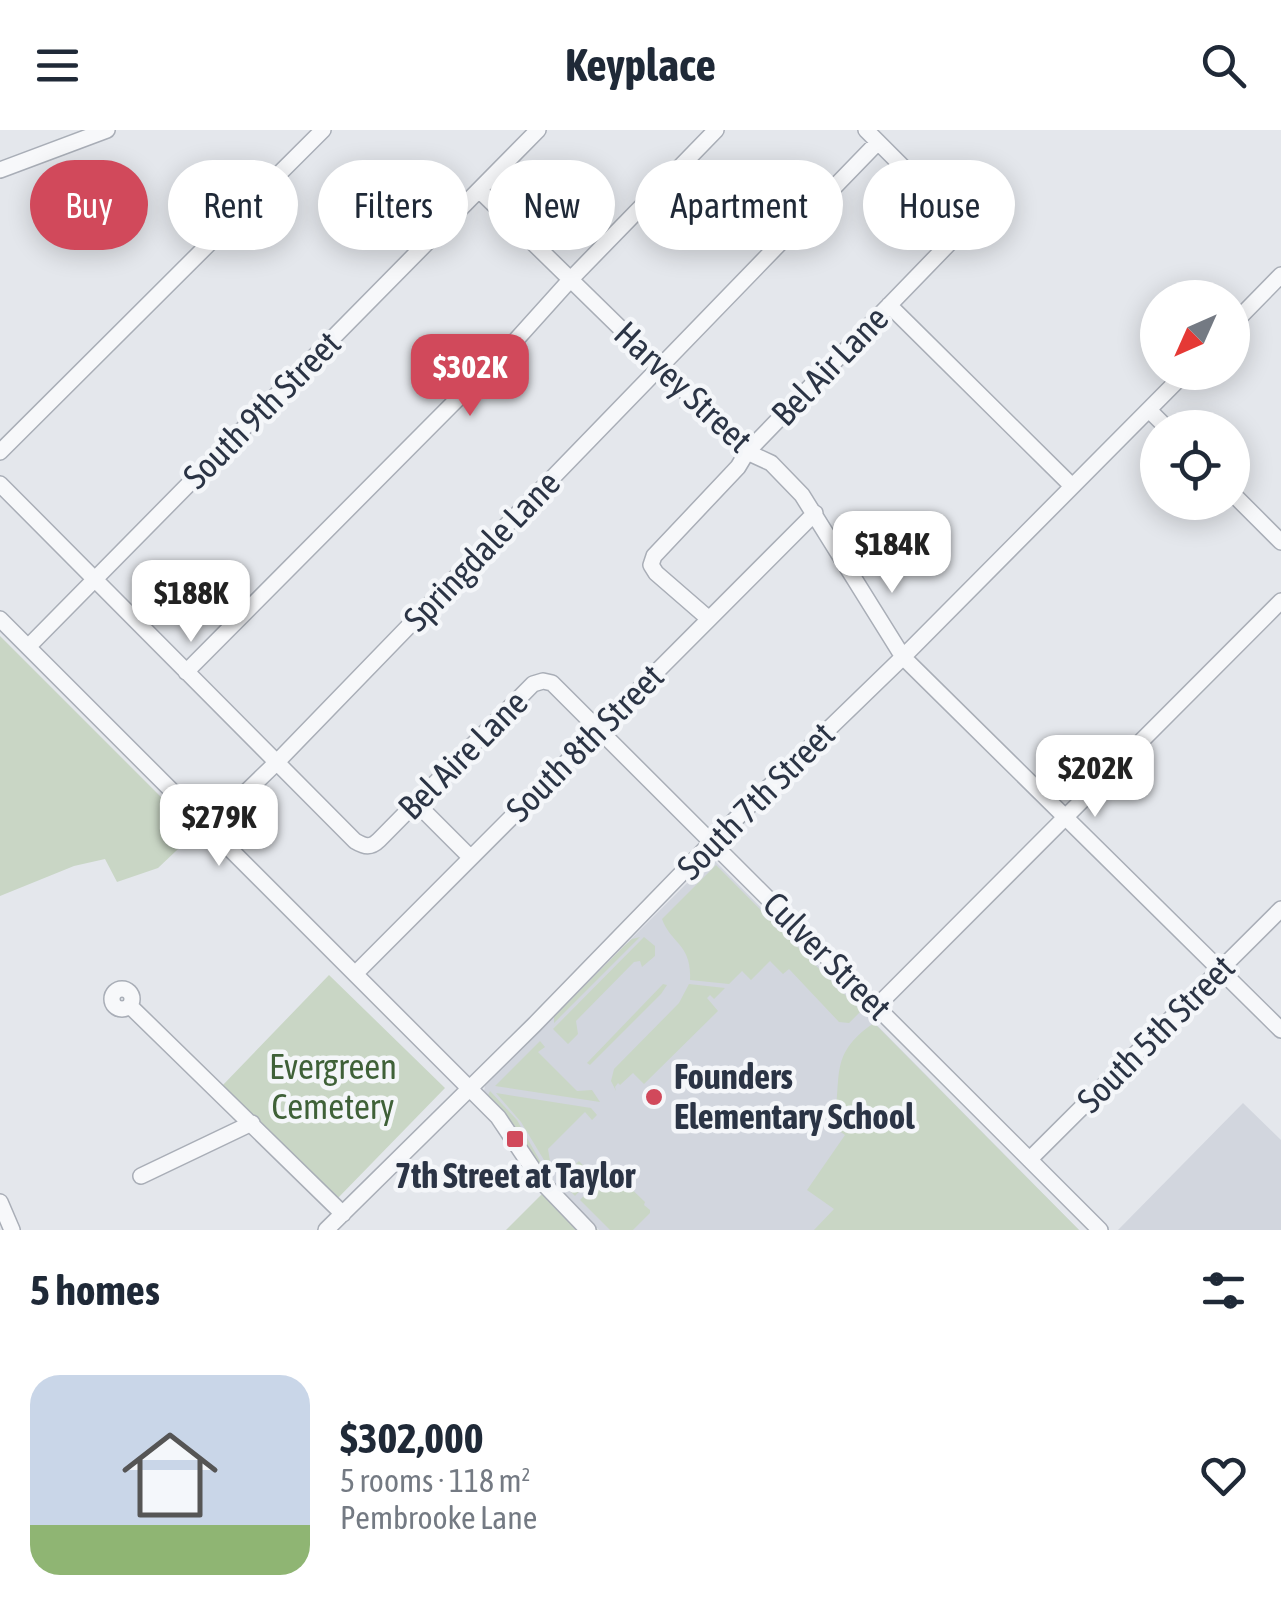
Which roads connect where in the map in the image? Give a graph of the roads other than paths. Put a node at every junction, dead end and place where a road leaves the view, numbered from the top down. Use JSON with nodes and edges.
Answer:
{"nodes":[{"id":1,"x":106,"y":130,"type":"edge"},
{"id":2,"x":324,"y":130,"type":"edge"},
{"id":3,"x":538,"y":130,"type":"edge"},
{"id":4,"x":716,"y":130,"type":"edge"},
{"id":5,"x":866,"y":130,"type":"edge"},
{"id":6,"x":878,"y":142,"type":"junction"},
{"id":7,"x":0,"y":170,"type":"edge"},
{"id":8,"x":480,"y":190,"type":"junction"},
{"id":9,"x":1281,"y":276,"type":"edge"},
{"id":10,"x":570,"y":280,"type":"junction"},
{"id":11,"x":889,"y":306,"type":"junction"},
{"id":12,"x":1250,"y":307,"type":"edge"},
{"id":13,"x":660,"y":368,"type":"junction"},
{"id":14,"x":1168,"y":390,"type":"edge"},
{"id":15,"x":1149,"y":410,"type":"edge"},
{"id":16,"x":1140,"y":419,"type":"edge"},
{"id":17,"x":0,"y":452,"type":"edge"},
{"id":18,"x":746,"y":452,"type":"junction"},
{"id":19,"x":0,"y":484,"type":"edge"},
{"id":20,"x":1072,"y":486,"type":"junction"},
{"id":21,"x":1250,"y":512,"type":"edge"},
{"id":22,"x":815,"y":513,"type":"junction"},
{"id":23,"x":1281,"y":542,"type":"edge"},
{"id":24,"x":95,"y":578,"type":"junction"},
{"id":25,"x":1281,"y":601,"type":"edge"},
{"id":26,"x":0,"y":619,"type":"edge"},
{"id":27,"x":708,"y":619,"type":"junction"},
{"id":28,"x":28,"y":647,"type":"junction"},
{"id":29,"x":903,"y":658,"type":"junction"},
{"id":30,"x":186,"y":672,"type":"junction"},
{"id":31,"x":552,"y":684,"type":"joint"},
{"id":32,"x":598,"y":730,"type":"junction"},
{"id":33,"x":277,"y":762,"type":"junction"},
{"id":34,"x":416,"y":803,"type":"junction"},
{"id":35,"x":1066,"y":817,"type":"junction"},
{"id":36,"x":209,"y":828,"type":"junction"},
{"id":37,"x":712,"y":842,"type":"junction"},
{"id":38,"x":470,"y":857,"type":"junction"},
{"id":39,"x":1281,"y":909,"type":"edge"},
{"id":40,"x":1220,"y":970,"type":"junction"},
{"id":41,"x":355,"y":974,"type":"junction"},
{"id":42,"x":130,"y":1006,"type":"dead end"},
{"id":43,"x":877,"y":1006,"type":"junction"},
{"id":44,"x":1281,"y":1030,"type":"edge"},
{"id":45,"x":470,"y":1088,"type":"junction"},
{"id":46,"x":252,"y":1123,"type":"junction"},
{"id":47,"x":1030,"y":1160,"type":"junction"},
{"id":48,"x":141,"y":1176,"type":"dead end"},
{"id":49,"x":0,"y":1202,"type":"edge"},
{"id":50,"x":342,"y":1214,"type":"junction"},
{"id":51,"x":12,"y":1230,"type":"edge"},
{"id":52,"x":326,"y":1230,"type":"edge"},
{"id":53,"x":588,"y":1230,"type":"edge"},
{"id":54,"x":1100,"y":1230,"type":"edge"}],
"edges":[{"from":1,"to":7,"type":"street"},
{"from":2,"to":17,"type":"street"},
{"from":3,"to":8,"type":"street","name":"South 9th Street"},
{"from":4,"to":10,"type":"street"},
{"from":5,"to":6,"type":"street"},
{"from":6,"to":11,"type":"street","name":"Bel Air Lane"},
{"from":6,"to":13,"type":"street","name":"Springdale Lane"},
{"from":8,"to":10,"type":"street","name":"Harvey Street"},
{"from":8,"to":24,"type":"street","name":"South 9th Street"},
{"from":9,"to":12,"type":"street"},
{"from":10,"to":13,"type":"street","name":"Harvey Street"},
{"from":10,"to":30,"type":"street"},
{"from":11,"to":18,"type":"street","name":"Bel Air Lane"},
{"from":11,"to":20,"type":"street"},
{"from":13,"to":18,"type":"street","name":"Harvey Street"},
{"from":13,"to":33,"type":"street","name":"Springdale Lane"},
{"from":14,"to":15,"type":"street","name":"South 7th Street"},
{"from":16,"to":20,"type":"street","name":"South 7th Street"},
{"from":18,"to":22,"type":"street","name":"Harvey Street"},
{"from":18,"to":27,"type":"street","name":"Bel Air Lane"},
{"from":19,"to":24,"type":"street"},
{"from":20,"to":29,"type":"street","name":"South 7th Street"},
{"from":21,"to":23,"type":"street"},
{"from":22,"to":27,"type":"street","name":"South 8th Street"},
{"from":22,"to":29,"type":"street","name":"Harvey Street"},
{"from":24,"to":28,"type":"street","name":"South 9th Street"},
{"from":24,"to":30,"type":"street"},
{"from":25,"to":35,"type":"street"},
{"from":26,"to":28,"type":"street"},
{"from":27,"to":32,"type":"street","name":"South 8th Street"},
{"from":28,"to":36,"type":"street"},
{"from":29,"to":35,"type":"street","name":"Harvey Street"},
{"from":29,"to":37,"type":"street","name":"South 7th Street"},
{"from":30,"to":33,"type":"street"},
{"from":31,"to":32,"type":"street","name":"Culver Street"},
{"from":31,"to":34,"type":"street","name":"Bel Aire Lane"},
{"from":32,"to":37,"type":"street","name":"Culver Street"},
{"from":32,"to":38,"type":"street","name":"South 8th Street"},
{"from":33,"to":34,"type":"street","name":"Bel Aire Lane"},
{"from":33,"to":36,"type":"street","name":"Springdale Lane"},
{"from":34,"to":38,"type":"street"},
{"from":35,"to":40,"type":"street","name":"Harvey Street"},
{"from":35,"to":43,"type":"street"},
{"from":36,"to":41,"type":"street"},
{"from":37,"to":43,"type":"street","name":"Culver Street"},
{"from":37,"to":45,"type":"street","name":"South 7th Street"},
{"from":38,"to":41,"type":"street","name":"South 8th Street"},
{"from":39,"to":40,"type":"street","name":"South 5th Street"},
{"from":40,"to":44,"type":"street","name":"Harvey Street"},
{"from":40,"to":47,"type":"street","name":"South 5th Street"},
{"from":41,"to":45,"type":"street"},
{"from":42,"to":46,"type":"street"},
{"from":43,"to":47,"type":"street","name":"Culver Street"},
{"from":45,"to":50,"type":"street","name":"South 7th Street"},
{"from":45,"to":53,"type":"street"},
{"from":46,"to":48,"type":"street"},
{"from":46,"to":50,"type":"street"},
{"from":47,"to":54,"type":"street","name":"Culver Street"},
{"from":49,"to":51,"type":"street"},
{"from":50,"to":52,"type":"street","name":"South 7th Street"}]}
